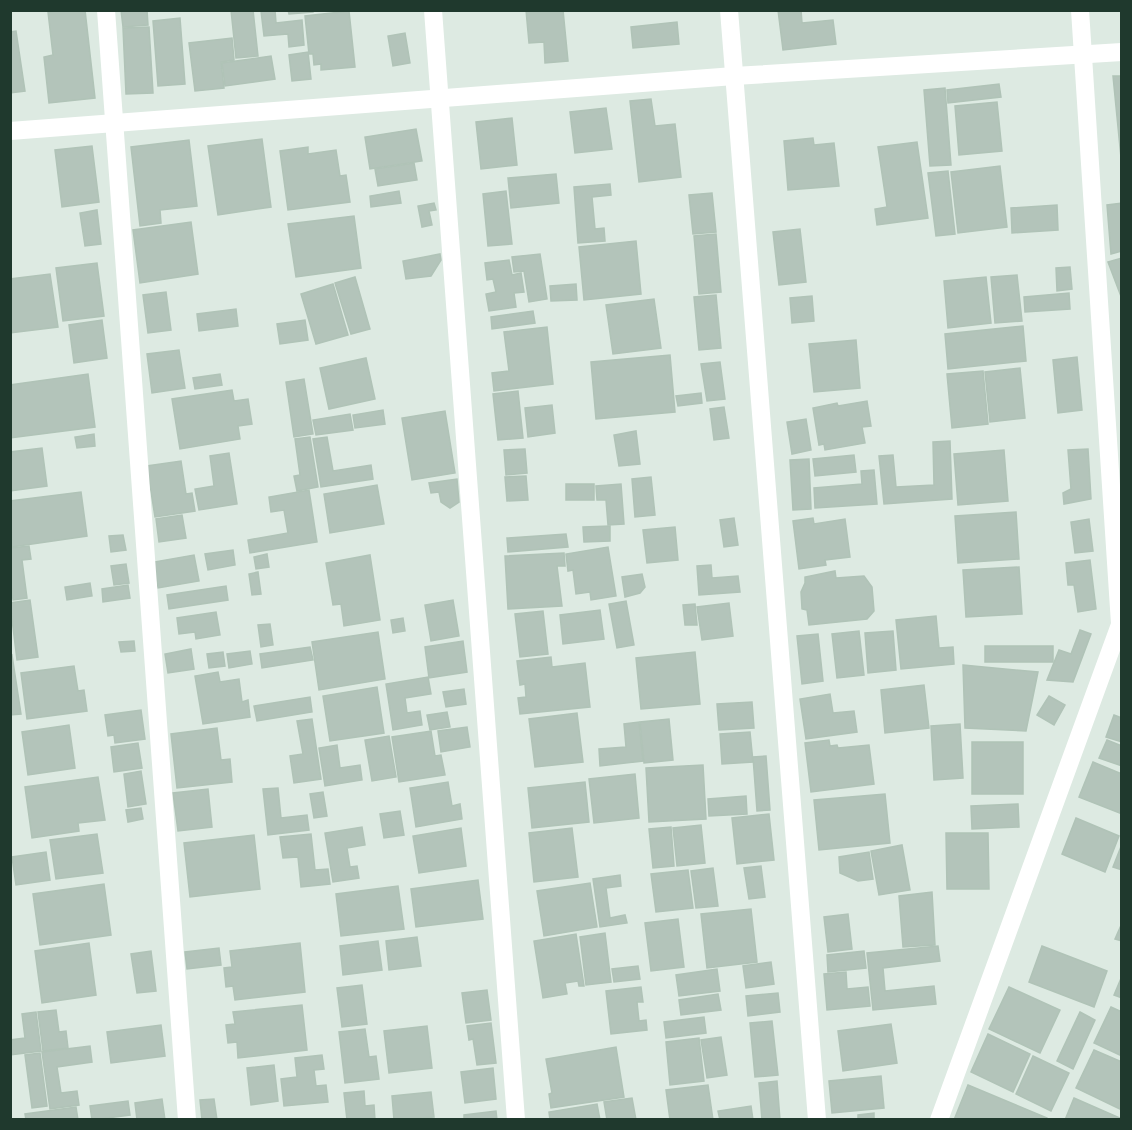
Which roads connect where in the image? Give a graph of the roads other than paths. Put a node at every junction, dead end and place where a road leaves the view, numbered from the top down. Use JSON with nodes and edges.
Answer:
{"nodes":[{"id":1,"x":106,"y":10,"type":"edge"},
{"id":2,"x":433,"y":10,"type":"edge"},
{"id":3,"x":729,"y":10,"type":"edge"},
{"id":4,"x":1080,"y":10,"type":"edge"},
{"id":5,"x":1122,"y":52,"type":"edge"},
{"id":6,"x":1082,"y":54,"type":"junction"},
{"id":7,"x":734,"y":76,"type":"junction"},
{"id":8,"x":440,"y":100,"type":"junction"},
{"id":9,"x":114,"y":123,"type":"junction"},
{"id":10,"x":10,"y":131,"type":"edge"},
{"id":11,"x":1121,"y":621,"type":"edge"},
{"id":12,"x":187,"y":1119,"type":"edge"},
{"id":13,"x":516,"y":1119,"type":"edge"},
{"id":14,"x":817,"y":1119,"type":"edge"},
{"id":15,"x":939,"y":1119,"type":"edge"}],
"edges":[{"from":1,"to":9,"type":"street"},
{"from":2,"to":8,"type":"street"},
{"from":3,"to":7,"type":"street"},
{"from":4,"to":6,"type":"street"},
{"from":5,"to":6,"type":"street"},
{"from":6,"to":7,"type":"street"},
{"from":6,"to":11,"type":"street"},
{"from":7,"to":8,"type":"street"},
{"from":7,"to":14,"type":"street"},
{"from":8,"to":9,"type":"street"},
{"from":8,"to":13,"type":"street"},
{"from":9,"to":10,"type":"street"},
{"from":9,"to":12,"type":"street"},
{"from":11,"to":15,"type":"street"}]}
